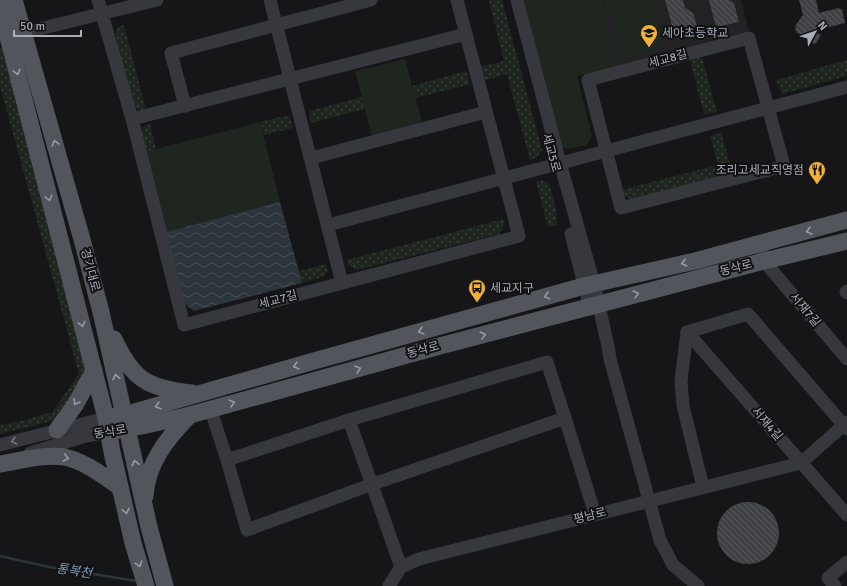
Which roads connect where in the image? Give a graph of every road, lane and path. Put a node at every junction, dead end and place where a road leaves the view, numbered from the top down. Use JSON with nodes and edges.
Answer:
{"nodes":[{"id":1,"x":14,"y":0,"type":"edge"},
{"id":2,"x":98,"y":0,"type":"edge"},
{"id":3,"x":157,"y":0,"type":"edge"},
{"id":4,"x":270,"y":0,"type":"edge"},
{"id":5,"x":371,"y":0,"type":"edge"},
{"id":6,"x":457,"y":0,"type":"edge"},
{"id":7,"x":511,"y":0,"type":"edge"},
{"id":8,"x":517,"y":0,"type":"edge"},
{"id":9,"x":0,"y":6,"type":"edge"},
{"id":10,"x":101,"y":14,"type":"junction"},
{"id":11,"x":276,"y":24,"type":"junction"},
{"id":12,"x":10,"y":34,"type":"edge"},
{"id":13,"x":466,"y":34,"type":"junction"},
{"id":14,"x":291,"y":79,"type":"junction"},
{"id":15,"x":847,"y":87,"type":"edge"},
{"id":16,"x":185,"y":106,"type":"junction"},
{"id":17,"x":768,"y":108,"type":"junction"},
{"id":18,"x":486,"y":112,"type":"junction"},
{"id":19,"x":132,"y":119,"type":"junction"},
{"id":20,"x":606,"y":151,"type":"junction"},
{"id":21,"x":311,"y":158,"type":"junction"},
{"id":22,"x":557,"y":164,"type":"junction"},
{"id":23,"x":504,"y":179,"type":"junction"},
{"id":24,"x":847,"y":220,"type":"edge"},
{"id":25,"x":328,"y":225,"type":"junction"},
{"id":26,"x":847,"y":241,"type":"edge"},
{"id":27,"x":762,"y":244,"type":"junction"},
{"id":28,"x":764,"y":261,"type":"junction"},
{"id":29,"x":342,"y":283,"type":"junction"},
{"id":30,"x":589,"y":285,"type":"junction"},
{"id":31,"x":594,"y":306,"type":"junction"},
{"id":32,"x":101,"y":312,"type":"junction"},
{"id":33,"x":687,"y":332,"type":"junction"},
{"id":34,"x":847,"y":359,"type":"edge"},
{"id":35,"x":94,"y":372,"type":"junction"},
{"id":36,"x":200,"y":394,"type":"junction"},
{"id":37,"x":190,"y":415,"type":"junction"},
{"id":38,"x":565,"y":418,"type":"junction"},
{"id":39,"x":214,"y":420,"type":"dead end"},
{"id":40,"x":349,"y":420,"type":"junction"},
{"id":41,"x":125,"y":422,"type":"junction"},
{"id":42,"x":107,"y":425,"type":"junction"},
{"id":43,"x":846,"y":425,"type":"edge"},
{"id":44,"x":57,"y":430,"type":"junction"},
{"id":45,"x":0,"y":445,"type":"edge"},
{"id":46,"x":227,"y":460,"type":"junction"},
{"id":47,"x":0,"y":463,"type":"edge"},
{"id":48,"x":801,"y":463,"type":"junction"},
{"id":49,"x":373,"y":484,"type":"junction"},
{"id":50,"x":120,"y":487,"type":"junction"},
{"id":51,"x":703,"y":487,"type":"junction"},
{"id":52,"x":650,"y":501,"type":"junction"},
{"id":53,"x":144,"y":504,"type":"junction"},
{"id":54,"x":595,"y":514,"type":"junction"},
{"id":55,"x":847,"y":515,"type":"edge"},
{"id":56,"x":847,"y":562,"type":"edge"},
{"id":57,"x":401,"y":567,"type":"junction"},
{"id":58,"x":146,"y":586,"type":"edge"},
{"id":59,"x":165,"y":586,"type":"edge"},
{"id":60,"x":389,"y":586,"type":"edge"},
{"id":61,"x":698,"y":586,"type":"edge"},
{"id":62,"x":835,"y":586,"type":"edge"}],
"edges":[{"from":1,"to":12,"type":"main road","name":"경기대로"},
{"from":2,"to":10,"type":"street","name":"세교7길"},
{"from":3,"to":10,"type":"street"},
{"from":4,"to":11,"type":"street"},
{"from":5,"to":11,"type":"street"},
{"from":6,"to":13,"type":"street","name":"세교7길"},
{"from":7,"to":22,"type":"street","name":"세교5로"},
{"from":8,"to":22,"type":"street","name":"세교5로"},
{"from":9,"to":12,"type":"main road","name":"경기대로"},
{"from":10,"to":12,"type":"street"},
{"from":10,"to":19,"type":"street","name":"세교7길"},
{"from":11,"to":14,"type":"street"},
{"from":11,"to":16,"type":"street"},
{"from":32,"to":12,"type":"main road","name":"경기대로","one_way":true},
{"from":12,"to":35,"type":"main road","name":"경기대로","one_way":true},
{"from":13,"to":14,"type":"street"},
{"from":13,"to":18,"type":"street","name":"세교7길"},
{"from":14,"to":16,"type":"street"},
{"from":14,"to":21,"type":"street"},
{"from":15,"to":17,"type":"street"},
{"from":16,"to":19,"type":"street"},
{"from":17,"to":20,"type":"street"},
{"from":17,"to":20,"type":"street","name":"세교8길"},
{"from":17,"to":20,"type":"street","name":"세교8길"},
{"from":18,"to":21,"type":"street"},
{"from":18,"to":23,"type":"street","name":"세교7길"},
{"from":19,"to":29,"type":"street","name":"세교7길"},
{"from":20,"to":22,"type":"street"},
{"from":21,"to":25,"type":"street"},
{"from":22,"to":23,"type":"street"},
{"from":22,"to":30,"type":"street","name":"세교5로"},
{"from":23,"to":25,"type":"street"},
{"from":23,"to":29,"type":"street","name":"세교7길"},
{"from":24,"to":27,"type":"main road","name":"동삭로","one_way":true},
{"from":25,"to":29,"type":"street"},
{"from":26,"to":28,"type":"main road","name":"동삭로"},
{"from":27,"to":28,"type":"street"},
{"from":27,"to":30,"type":"main road","name":"동삭로","one_way":true},
{"from":31,"to":28,"type":"main road","name":"동삭로","one_way":true},
{"from":28,"to":34,"type":"street","name":"서재7길"},
{"from":30,"to":31,"type":"street","name":"세교5로"},
{"from":30,"to":36,"type":"main road","name":"동삭로","one_way":true},
{"from":37,"to":31,"type":"main road","name":"동삭로","one_way":true},
{"from":31,"to":52,"type":"street","name":"세교5로"},
{"from":32,"to":36,"type":"main road"},
{"from":41,"to":32,"type":"main road","name":"경기대로","one_way":true},
{"from":33,"to":43,"type":"street"},
{"from":33,"to":48,"type":"street","name":"서재4길"},
{"from":33,"to":51,"type":"street"},
{"from":35,"to":42,"type":"main road","name":"경기대로"},
{"from":35,"to":44,"type":"main road","one_way":true},
{"from":36,"to":41,"type":"main road","name":"동삭로","one_way":true},
{"from":37,"to":41,"type":"main road","name":"동삭로"},
{"from":37,"to":53,"type":"main road"},
{"from":38,"to":40,"type":"street"},
{"from":38,"to":49,"type":"street"},
{"from":38,"to":54,"type":"street"},
{"from":39,"to":46,"type":"street"},
{"from":40,"to":46,"type":"street"},
{"from":40,"to":49,"type":"street"},
{"from":41,"to":42,"type":"main road"},
{"from":53,"to":41,"type":"main road","name":"경기대로","one_way":true},
{"from":42,"to":44,"type":"street","name":"동삭로"},
{"from":42,"to":47,"type":"street","name":"동삭로"},
{"from":42,"to":50,"type":"main road","name":"경기대로"},
{"from":43,"to":48,"type":"street"},
{"from":44,"to":45,"type":"street","name":"동삭로","one_way":true},
{"from":46,"to":49,"type":"street"},
{"from":47,"to":50,"type":"main road","one_way":true},
{"from":48,"to":51,"type":"street","name":"평남로"},
{"from":48,"to":55,"type":"street","name":"서재4길"},
{"from":49,"to":57,"type":"street"},
{"from":50,"to":58,"type":"main road","name":"경기대로","one_way":true},
{"from":51,"to":52,"type":"street","name":"평남로"},
{"from":52,"to":54,"type":"street","name":"평남로"},
{"from":52,"to":61,"type":"street","name":"세교5로"},
{"from":53,"to":59,"type":"main road","name":"경기대로"},
{"from":54,"to":57,"type":"street","name":"평남로"},
{"from":56,"to":62,"type":"street"},
{"from":57,"to":60,"type":"street"}]}
